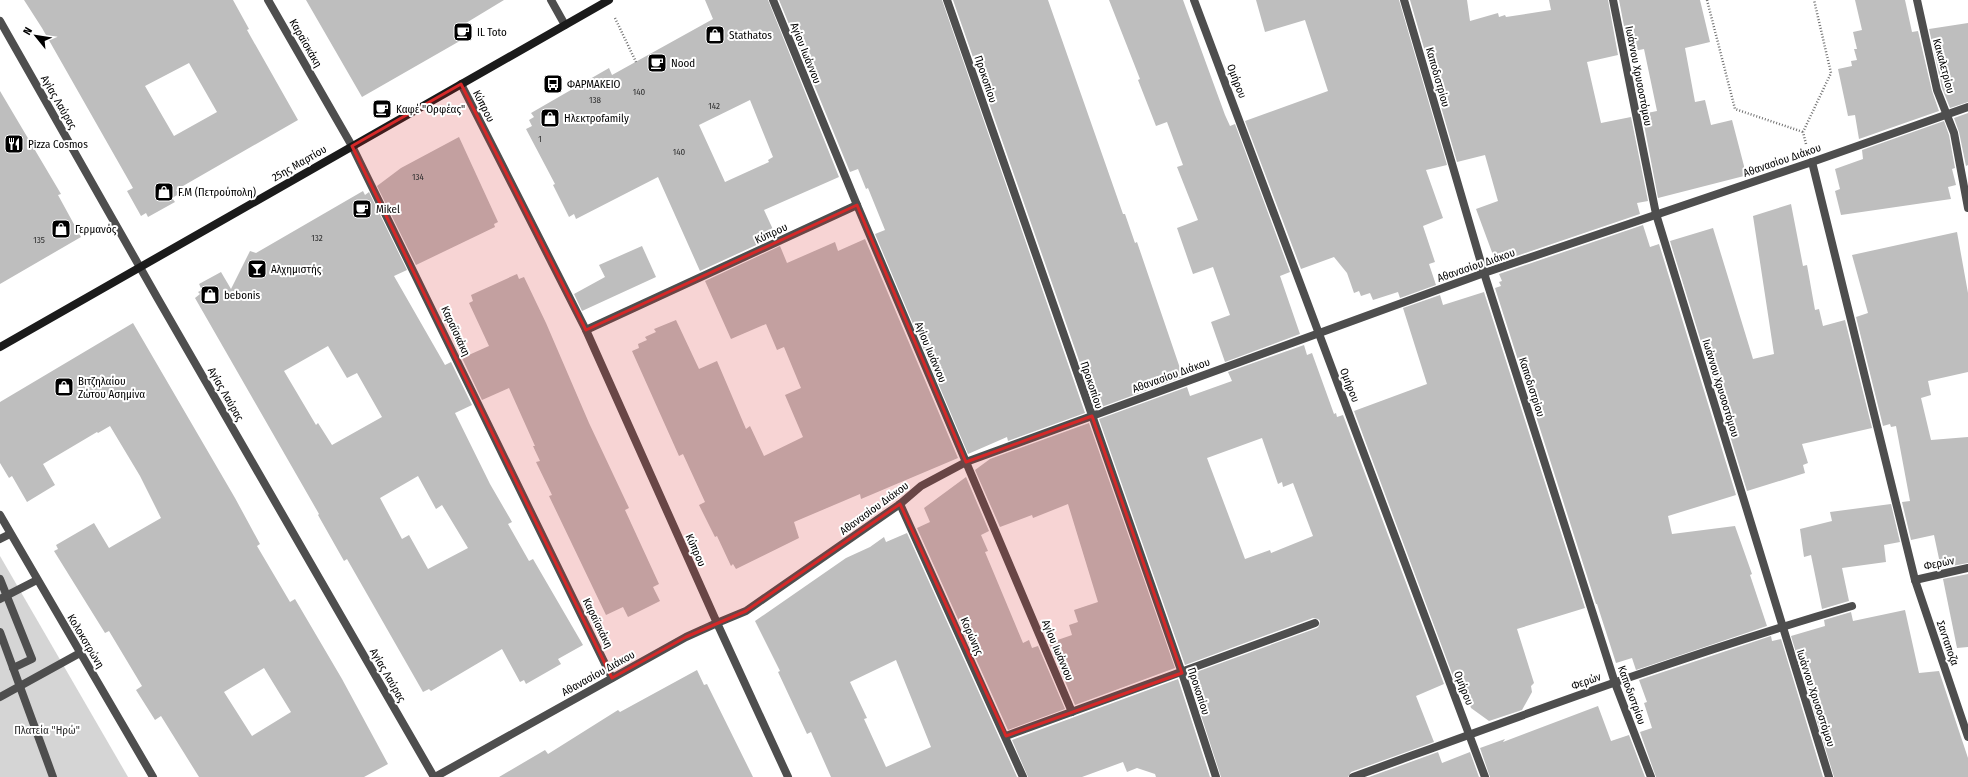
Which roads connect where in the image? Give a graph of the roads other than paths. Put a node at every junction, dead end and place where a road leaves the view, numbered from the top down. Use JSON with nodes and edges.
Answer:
{"nodes":[{"id":1,"x":268,"y":0,"type":"edge"},
{"id":2,"x":551,"y":0,"type":"edge"},
{"id":3,"x":608,"y":0,"type":"edge"},
{"id":4,"x":773,"y":0,"type":"edge"},
{"id":5,"x":947,"y":0,"type":"edge"},
{"id":6,"x":1194,"y":0,"type":"edge"},
{"id":7,"x":1404,"y":0,"type":"edge"},
{"id":8,"x":1613,"y":0,"type":"edge"},
{"id":9,"x":1917,"y":0,"type":"edge"},
{"id":10,"x":0,"y":21,"type":"edge"},
{"id":11,"x":565,"y":25,"type":"junction"},
{"id":12,"x":461,"y":84,"type":"junction"},
{"id":13,"x":1968,"y":107,"type":"edge"},
{"id":14,"x":1947,"y":114,"type":"junction"},
{"id":15,"x":352,"y":146,"type":"junction"},
{"id":16,"x":1812,"y":162,"type":"junction"},
{"id":17,"x":857,"y":205,"type":"junction"},
{"id":18,"x":1968,"y":208,"type":"edge"},
{"id":19,"x":1656,"y":214,"type":"junction"},
{"id":20,"x":140,"y":266,"type":"junction"},
{"id":21,"x":1484,"y":274,"type":"junction"},
{"id":22,"x":586,"y":330,"type":"junction"},
{"id":23,"x":1319,"y":332,"type":"junction"},
{"id":24,"x":0,"y":347,"type":"edge"},
{"id":25,"x":1092,"y":416,"type":"junction"},
{"id":26,"x":966,"y":462,"type":"junction"},
{"id":27,"x":900,"y":504,"type":"junction"},
{"id":28,"x":0,"y":515,"type":"edge"},
{"id":29,"x":10,"y":534,"type":"junction"},
{"id":30,"x":0,"y":539,"type":"edge"},
{"id":31,"x":1968,"y":568,"type":"edge"},
{"id":32,"x":0,"y":579,"type":"edge"},
{"id":33,"x":37,"y":580,"type":"junction"},
{"id":34,"x":1915,"y":580,"type":"junction"},
{"id":35,"x":3,"y":597,"type":"edge"},
{"id":36,"x":1852,"y":606,"type":"dead end"},
{"id":37,"x":717,"y":623,"type":"junction"},
{"id":38,"x":1315,"y":623,"type":"dead end"},
{"id":39,"x":1782,"y":626,"type":"junction"},
{"id":40,"x":0,"y":632,"type":"edge"},
{"id":41,"x":80,"y":653,"type":"junction"},
{"id":42,"x":13,"y":668,"type":"junction"},
{"id":43,"x":1182,"y":673,"type":"junction"},
{"id":44,"x":612,"y":678,"type":"junction"},
{"id":45,"x":1615,"y":683,"type":"junction"},
{"id":46,"x":20,"y":685,"type":"junction"},
{"id":47,"x":0,"y":697,"type":"edge"},
{"id":48,"x":1072,"y":712,"type":"junction"},
{"id":49,"x":1470,"y":735,"type":"junction"},
{"id":50,"x":1006,"y":736,"type":"junction"},
{"id":51,"x":1968,"y":736,"type":"edge"},
{"id":52,"x":53,"y":777,"type":"edge"},
{"id":53,"x":154,"y":777,"type":"edge"},
{"id":54,"x":435,"y":777,"type":"edge"},
{"id":55,"x":788,"y":777,"type":"edge"},
{"id":56,"x":1023,"y":777,"type":"edge"},
{"id":57,"x":1216,"y":777,"type":"edge"},
{"id":58,"x":1353,"y":777,"type":"edge"},
{"id":59,"x":1485,"y":777,"type":"edge"},
{"id":60,"x":1651,"y":777,"type":"edge"},
{"id":61,"x":1829,"y":777,"type":"edge"}],
"edges":[{"from":1,"to":15,"type":"street","name":"Καραϊσκάκη"},
{"from":2,"to":11,"type":"street"},
{"from":3,"to":11,"type":"main road","name":"25ης Μαρτίου"},
{"from":4,"to":17,"type":"street","name":"Αγίου Ιωάννου"},
{"from":5,"to":25,"type":"street","name":"Προκοπίου"},
{"from":6,"to":23,"type":"street","name":"Ομήρου"},
{"from":7,"to":21,"type":"street","name":"Καποδιστρίου"},
{"from":8,"to":19,"type":"street","name":"Ιωάννου Χρυσοστόμου"},
{"from":9,"to":14,"type":"street","name":"Κακαλετρίου"},
{"from":10,"to":20,"type":"street","name":"Αγίας Λαύρας"},
{"from":11,"to":12,"type":"main road","name":"25ης Μαρτίου"},
{"from":12,"to":15,"type":"main road","name":"25ης Μαρτίου"},
{"from":12,"to":22,"type":"street","name":"Κύπρου"},
{"from":13,"to":14,"type":"street","name":"Αθανασίου Διάκου"},
{"from":14,"to":16,"type":"street","name":"Αθανασίου Διάκου"},
{"from":14,"to":18,"type":"street","name":"Κακαλετρίου"},
{"from":15,"to":20,"type":"main road","name":"25ης Μαρτίου"},
{"from":15,"to":44,"type":"street","name":"Καραϊσκάκη"},
{"from":16,"to":19,"type":"street","name":"Αθανασίου Διάκου"},
{"from":16,"to":34,"type":"street","name":"Σανταποζα"},
{"from":17,"to":22,"type":"street","name":"Κύπρου"},
{"from":17,"to":26,"type":"street","name":"Αγίου Ιωάννου"},
{"from":19,"to":21,"type":"street","name":"Αθανασίου Διάκου"},
{"from":19,"to":39,"type":"street","name":"Ιωάννου Χρυσοστόμου"},
{"from":20,"to":24,"type":"main road","name":"25ης Μαρτίου"},
{"from":20,"to":54,"type":"street","name":"Αγίας Λαύρας"},
{"from":21,"to":23,"type":"street","name":"Αθανασίου Διάκου"},
{"from":21,"to":45,"type":"street","name":"Καποδιστρίου"},
{"from":22,"to":37,"type":"street","name":"Κύπρου"},
{"from":23,"to":25,"type":"street","name":"Αθανασίου Διάκου"},
{"from":23,"to":49,"type":"street","name":"Ομήρου"},
{"from":25,"to":26,"type":"street","name":"Αθανασίου Διάκου"},
{"from":25,"to":43,"type":"street","name":"Προκοπίου"},
{"from":26,"to":27,"type":"street","name":"Αθανασίου Διάκου"},
{"from":26,"to":48,"type":"street","name":"Αγίου Ιωάννου"},
{"from":27,"to":37,"type":"street","name":"Αθανασίου Διάκου"},
{"from":27,"to":50,"type":"street","name":"Κορώνης"},
{"from":28,"to":29,"type":"street","name":"Κολοκοτρώνη"},
{"from":29,"to":30,"type":"street"},
{"from":29,"to":33,"type":"street","name":"Κολοκοτρώνη"},
{"from":31,"to":34,"type":"street","name":"Φερών"},
{"from":32,"to":35,"type":"street"},
{"from":33,"to":35,"type":"street"},
{"from":33,"to":41,"type":"street","name":"Κολοκοτρώνη"},
{"from":34,"to":51,"type":"street","name":"Σανταποζα"},
{"from":35,"to":42,"type":"street"},
{"from":36,"to":39,"type":"street","name":"Φερών"},
{"from":37,"to":44,"type":"street","name":"Αθανασίου Διάκου"},
{"from":37,"to":55,"type":"street","name":"Κύπρου"},
{"from":38,"to":43,"type":"street"},
{"from":39,"to":45,"type":"street","name":"Φερών"},
{"from":39,"to":61,"type":"street","name":"Ιωάννου Χρυσοστόμου"},
{"from":40,"to":42,"type":"street"},
{"from":41,"to":46,"type":"street"},
{"from":41,"to":53,"type":"street","name":"Κολοκοτρώνη"},
{"from":42,"to":46,"type":"street"},
{"from":43,"to":48,"type":"street"},
{"from":43,"to":57,"type":"street","name":"Προκοπίου"},
{"from":44,"to":54,"type":"street","name":"Αθανασίου Διάκου"},
{"from":45,"to":49,"type":"street","name":"Φερών"},
{"from":45,"to":60,"type":"street","name":"Καποδιστρίου"},
{"from":46,"to":47,"type":"street"},
{"from":46,"to":52,"type":"street"},
{"from":48,"to":50,"type":"street"},
{"from":49,"to":58,"type":"street","name":"Φερών"},
{"from":49,"to":59,"type":"street","name":"Ομήρου"},
{"from":50,"to":56,"type":"street","name":"Κορώνης"}]}
